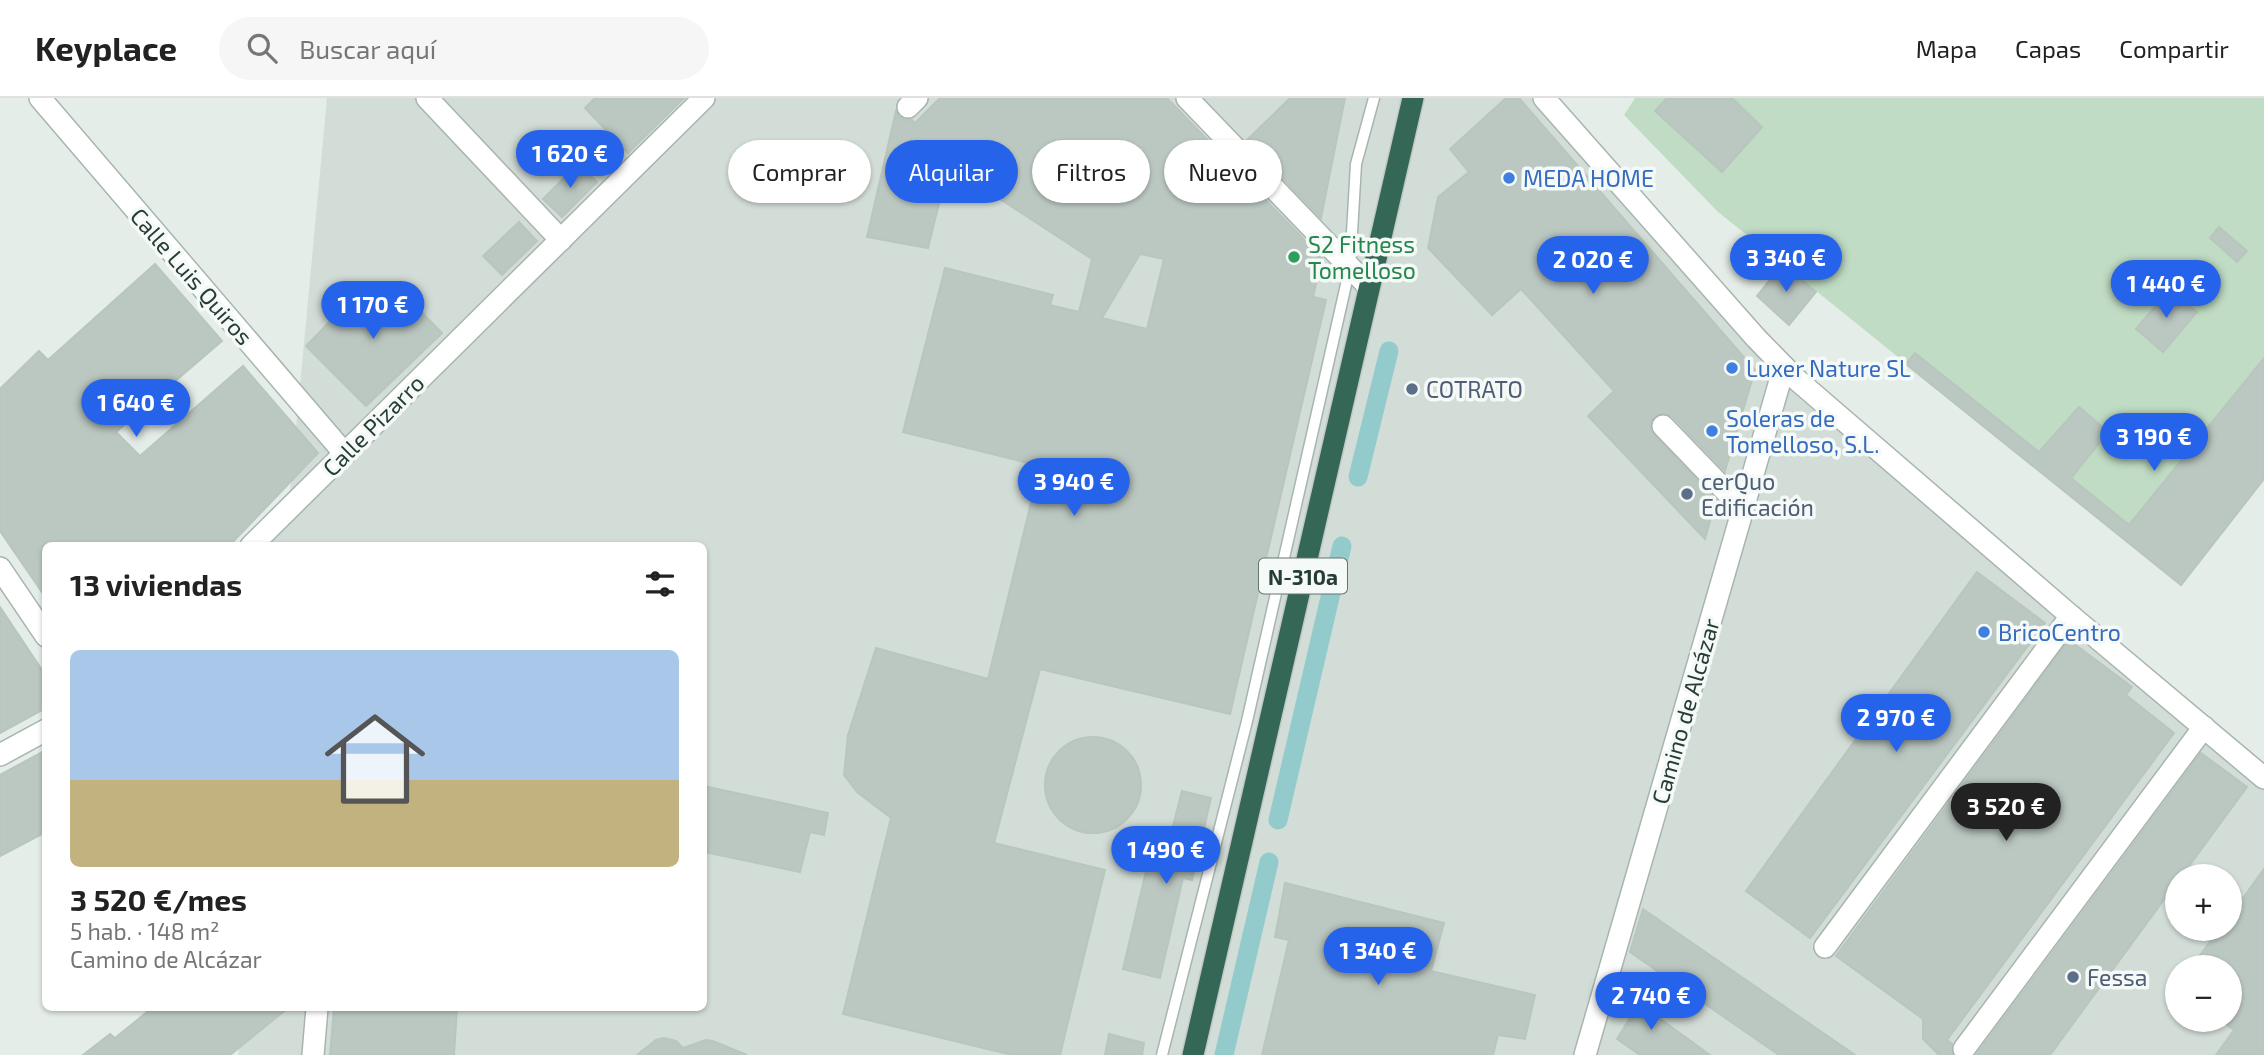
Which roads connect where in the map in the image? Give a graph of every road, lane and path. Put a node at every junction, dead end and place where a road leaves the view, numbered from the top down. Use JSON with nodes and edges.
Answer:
{"nodes":[{"id":1,"x":40,"y":98,"type":"edge"},
{"id":2,"x":427,"y":98,"type":"edge"},
{"id":3,"x":704,"y":98,"type":"edge"},
{"id":4,"x":1187,"y":98,"type":"edge"},
{"id":5,"x":1374,"y":98,"type":"edge"},
{"id":6,"x":1413,"y":98,"type":"edge"},
{"id":7,"x":1544,"y":98,"type":"edge"},
{"id":8,"x":561,"y":240,"type":"junction"},
{"id":9,"x":1350,"y":267,"type":"junction"},
{"id":10,"x":1369,"y":287,"type":"junction"},
{"id":11,"x":1784,"y":367,"type":"junction"},
{"id":12,"x":1663,"y":426,"type":"dead end"},
{"id":13,"x":345,"y":454,"type":"junction"},
{"id":14,"x":1743,"y":509,"type":"junction"},
{"id":15,"x":255,"y":542,"type":"edge"},
{"id":16,"x":0,"y":568,"type":"edge"},
{"id":17,"x":2071,"y":616,"type":"junction"},
{"id":18,"x":42,"y":630,"type":"edge"},
{"id":19,"x":2204,"y":727,"type":"junction"},
{"id":20,"x":42,"y":732,"type":"edge"},
{"id":21,"x":0,"y":755,"type":"edge"},
{"id":22,"x":2264,"y":778,"type":"edge"},
{"id":23,"x":1825,"y":947,"type":"dead end"},
{"id":24,"x":317,"y":1011,"type":"edge"},
{"id":25,"x":1964,"y":1049,"type":"dead end"},
{"id":26,"x":313,"y":1055,"type":"edge"},
{"id":27,"x":1162,"y":1055,"type":"edge"},
{"id":28,"x":1193,"y":1055,"type":"edge"},
{"id":29,"x":1585,"y":1055,"type":"edge"}],
"edges":[{"from":1,"to":13,"type":"street","name":"Calle Luis Quiros"},
{"from":2,"to":8,"type":"street"},
{"from":3,"to":8,"type":"street","name":"Calle Pizarro"},
{"from":4,"to":9,"type":"street"},
{"from":5,"to":9,"type":"lane"},
{"from":6,"to":10,"type":"highway","number":"N-310a"},
{"from":7,"to":11,"type":"street"},
{"from":8,"to":13,"type":"street","name":"Calle Pizarro"},
{"from":9,"to":10,"type":"street"},
{"from":9,"to":27,"type":"lane"},
{"from":10,"to":28,"type":"highway","number":"N-310a"},
{"from":11,"to":14,"type":"street","name":"Camino de Alcázar"},
{"from":11,"to":17,"type":"street"},
{"from":12,"to":14,"type":"street"},
{"from":13,"to":15,"type":"street","name":"Calle Pizarro"},
{"from":14,"to":29,"type":"street","name":"Camino de Alcázar"},
{"from":16,"to":18,"type":"street"},
{"from":17,"to":19,"type":"street"},
{"from":17,"to":23,"type":"street"},
{"from":19,"to":22,"type":"street"},
{"from":19,"to":25,"type":"street"},
{"from":20,"to":21,"type":"street"},
{"from":24,"to":26,"type":"street"}]}
